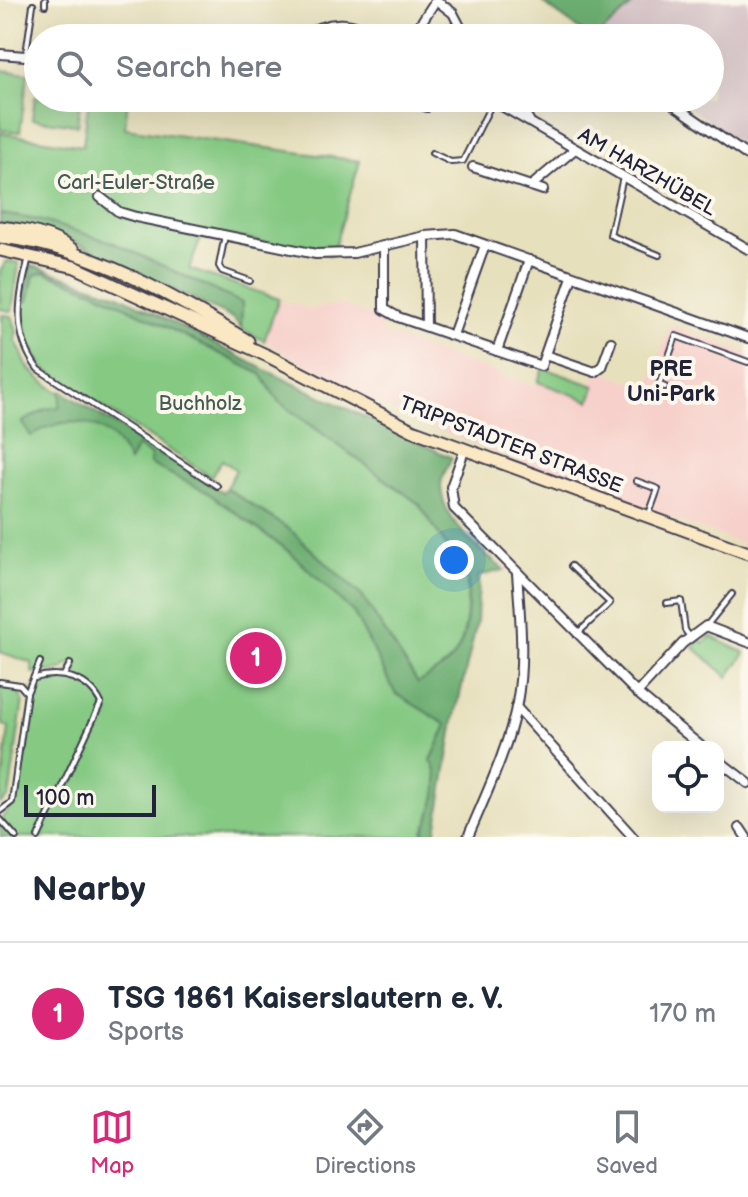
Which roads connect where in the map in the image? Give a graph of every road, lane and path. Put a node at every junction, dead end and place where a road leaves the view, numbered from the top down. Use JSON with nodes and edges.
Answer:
{"nodes":[{"id":1,"x":33,"y":5,"type":"dead end"},
{"id":2,"x":30,"y":24,"type":"edge"},
{"id":3,"x":329,"y":24,"type":"edge"},
{"id":4,"x":355,"y":24,"type":"edge"},
{"id":5,"x":420,"y":24,"type":"edge"},
{"id":6,"x":459,"y":24,"type":"edge"},
{"id":7,"x":0,"y":54,"type":"edge"},
{"id":8,"x":24,"y":57,"type":"edge"},
{"id":9,"x":485,"y":112,"type":"edge"},
{"id":10,"x":513,"y":112,"type":"edge"},
{"id":11,"x":524,"y":112,"type":"edge"},
{"id":12,"x":684,"y":112,"type":"edge"},
{"id":13,"x":529,"y":121,"type":"junction"},
{"id":14,"x":575,"y":149,"type":"junction"},
{"id":15,"x":432,"y":153,"type":"dead end"},
{"id":16,"x":748,"y":156,"type":"edge"},
{"id":17,"x":473,"y":167,"type":"dead end"},
{"id":18,"x":623,"y":177,"type":"junction"},
{"id":19,"x":531,"y":186,"type":"junction"},
{"id":20,"x":543,"y":190,"type":"dead end"},
{"id":21,"x":100,"y":197,"type":"dead end"},
{"id":22,"x":0,"y":227,"type":"edge"},
{"id":23,"x":225,"y":235,"type":"junction"},
{"id":24,"x":425,"y":236,"type":"junction"},
{"id":25,"x":0,"y":237,"type":"edge"},
{"id":26,"x":485,"y":245,"type":"junction"},
{"id":27,"x":384,"y":246,"type":"junction"},
{"id":28,"x":748,"y":249,"type":"edge"},
{"id":29,"x":0,"y":250,"type":"edge"},
{"id":30,"x":80,"y":254,"type":"junction"},
{"id":31,"x":30,"y":255,"type":"junction"},
{"id":32,"x":659,"y":255,"type":"dead end"},
{"id":33,"x":529,"y":260,"type":"junction"},
{"id":34,"x":572,"y":277,"type":"junction"},
{"id":35,"x":250,"y":281,"type":"dead end"},
{"id":36,"x":426,"y":326,"type":"junction"},
{"id":37,"x":453,"y":335,"type":"junction"},
{"id":38,"x":748,"y":338,"type":"edge"},
{"id":39,"x":611,"y":342,"type":"dead end"},
{"id":40,"x":497,"y":351,"type":"junction"},
{"id":41,"x":545,"y":355,"type":"junction"},
{"id":42,"x":268,"y":356,"type":"junction"},
{"id":43,"x":748,"y":362,"type":"edge"},
{"id":44,"x":665,"y":387,"type":"dead end"},
{"id":45,"x":464,"y":451,"type":"junction"},
{"id":46,"x":636,"y":481,"type":"dead end"},
{"id":47,"x":217,"y":486,"type":"dead end"},
{"id":48,"x":648,"y":516,"type":"junction"},
{"id":49,"x":748,"y":553,"type":"edge"},
{"id":50,"x":571,"y":566,"type":"dead end"},
{"id":51,"x":517,"y":573,"type":"junction"},
{"id":52,"x":732,"y":594,"type":"dead end"},
{"id":53,"x":667,"y":603,"type":"dead end"},
{"id":54,"x":706,"y":626,"type":"junction"},
{"id":55,"x":579,"y":632,"type":"junction"},
{"id":56,"x":690,"y":637,"type":"junction"},
{"id":57,"x":748,"y":642,"type":"edge"},
{"id":58,"x":40,"y":662,"type":"dead end"},
{"id":59,"x":70,"y":664,"type":"dead end"},
{"id":60,"x":64,"y":675,"type":"junction"},
{"id":61,"x":35,"y":678,"type":"junction"},
{"id":62,"x":0,"y":682,"type":"edge"},
{"id":63,"x":27,"y":693,"type":"junction"},
{"id":64,"x":637,"y":693,"type":"junction"},
{"id":65,"x":516,"y":707,"type":"junction"},
{"id":66,"x":695,"y":741,"type":"edge"},
{"id":67,"x":724,"y":765,"type":"edge"},
{"id":68,"x":748,"y":783,"type":"edge"},
{"id":69,"x":0,"y":811,"type":"edge"},
{"id":70,"x":0,"y":819,"type":"edge"},
{"id":71,"x":740,"y":828,"type":"dead end"},
{"id":72,"x":16,"y":837,"type":"edge"},
{"id":73,"x":38,"y":837,"type":"edge"},
{"id":74,"x":468,"y":837,"type":"edge"},
{"id":75,"x":633,"y":837,"type":"edge"},
{"id":76,"x":746,"y":837,"type":"edge"}],
"edges":[{"from":1,"to":2,"type":"lane"},
{"from":3,"to":4,"type":"street"},
{"from":5,"to":6,"type":"street"},
{"from":7,"to":8,"type":"street"},
{"from":9,"to":15,"type":"lane"},
{"from":10,"to":13,"type":"street","name":"AM HARZHÜBEL"},
{"from":11,"to":13,"type":"street","name":"AM HARZHÜBEL"},
{"from":12,"to":16,"type":"street"},
{"from":13,"to":14,"type":"street","name":"AM HARZHÜBEL"},
{"from":14,"to":18,"type":"street","name":"AM HARZHÜBEL"},
{"from":14,"to":19,"type":"street"},
{"from":17,"to":19,"type":"street"},
{"from":18,"to":28,"type":"street","name":"AM HARZHÜBEL"},
{"from":18,"to":32,"type":"lane"},
{"from":19,"to":20,"type":"street"},
{"from":21,"to":23,"type":"street"},
{"from":22,"to":30,"type":"main road"},
{"from":23,"to":27,"type":"street"},
{"from":23,"to":35,"type":"lane"},
{"from":24,"to":26,"type":"street"},
{"from":24,"to":27,"type":"street"},
{"from":24,"to":36,"type":"street"},
{"from":25,"to":30,"type":"main road","name":"TRIPPSTADTER STRASSE"},
{"from":26,"to":33,"type":"street"},
{"from":26,"to":37,"type":"street"},
{"from":27,"to":36,"type":"street"},
{"from":29,"to":31,"type":"main road","name":"TRIPPSTADTER STRASSE"},
{"from":30,"to":42,"type":"main road","name":"TRIPPSTADTER STRASSE"},
{"from":31,"to":42,"type":"main road","name":"TRIPPSTADTER STRASSE"},
{"from":31,"to":47,"type":"lane"},
{"from":33,"to":34,"type":"street"},
{"from":33,"to":40,"type":"street"},
{"from":34,"to":38,"type":"street"},
{"from":34,"to":41,"type":"street"},
{"from":36,"to":37,"type":"street"},
{"from":37,"to":40,"type":"street"},
{"from":39,"to":41,"type":"street"},
{"from":40,"to":41,"type":"street"},
{"from":42,"to":45,"type":"main road","name":"TRIPPSTADTER STRASSE"},
{"from":43,"to":44,"type":"lane"},
{"from":45,"to":48,"type":"main road","name":"TRIPPSTADTER STRASSE"},
{"from":45,"to":51,"type":"street"},
{"from":46,"to":48,"type":"lane"},
{"from":48,"to":49,"type":"main road","name":"TRIPPSTADTER STRASSE"},
{"from":50,"to":55,"type":"lane"},
{"from":51,"to":55,"type":"street"},
{"from":51,"to":65,"type":"street"},
{"from":52,"to":54,"type":"lane"},
{"from":53,"to":56,"type":"lane"},
{"from":54,"to":56,"type":"street"},
{"from":54,"to":57,"type":"street"},
{"from":55,"to":64,"type":"street"},
{"from":56,"to":64,"type":"street"},
{"from":58,"to":61,"type":"lane"},
{"from":59,"to":60,"type":"lane"},
{"from":60,"to":61,"type":"lane"},
{"from":60,"to":73,"type":"lane"},
{"from":61,"to":63,"type":"lane"},
{"from":62,"to":63,"type":"lane"},
{"from":63,"to":69,"type":"lane"},
{"from":64,"to":66,"type":"street"},
{"from":65,"to":74,"type":"street"},
{"from":65,"to":75,"type":"street"},
{"from":67,"to":68,"type":"street"},
{"from":70,"to":72,"type":"lane"},
{"from":71,"to":76,"type":"street"}]}
